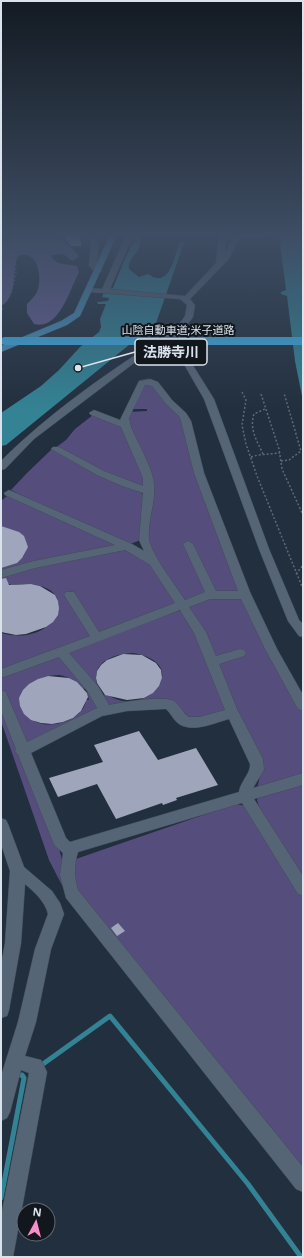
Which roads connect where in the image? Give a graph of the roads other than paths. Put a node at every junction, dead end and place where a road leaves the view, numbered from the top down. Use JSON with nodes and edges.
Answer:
{"nodes":[{"id":1,"x":91,"y":294,"type":"edge"},
{"id":2,"x":128,"y":294,"type":"edge"},
{"id":3,"x":188,"y":294,"type":"edge"},
{"id":4,"x":184,"y":298,"type":"junction"},
{"id":5,"x":177,"y":333,"type":"junction"},
{"id":6,"x":303,"y":340,"type":"edge"},
{"id":7,"x":4,"y":343,"type":"edge"},
{"id":8,"x":94,"y":413,"type":"dead end"},
{"id":9,"x":125,"y":425,"type":"junction"},
{"id":10,"x":56,"y":449,"type":"dead end"},
{"id":11,"x":1,"y":467,"type":"edge"},
{"id":12,"x":148,"y":491,"type":"junction"},
{"id":13,"x":9,"y":493,"type":"dead end"},
{"id":14,"x":145,"y":543,"type":"junction"},
{"id":15,"x":188,"y":544,"type":"dead end"},
{"id":16,"x":127,"y":546,"type":"junction"},
{"id":17,"x":155,"y":564,"type":"junction"},
{"id":18,"x":1,"y":574,"type":"edge"},
{"id":19,"x":70,"y":595,"type":"dead end"},
{"id":20,"x":212,"y":595,"type":"junction"},
{"id":21,"x":245,"y":595,"type":"junction"},
{"id":22,"x":183,"y":606,"type":"junction"},
{"id":23,"x":303,"y":634,"type":"edge"},
{"id":24,"x":97,"y":638,"type":"junction"},
{"id":25,"x":61,"y":651,"type":"junction"},
{"id":26,"x":240,"y":653,"type":"dead end"},
{"id":27,"x":213,"y":661,"type":"junction"},
{"id":28,"x":1,"y":674,"type":"edge"},
{"id":29,"x":1,"y":695,"type":"edge"},
{"id":30,"x":303,"y":706,"type":"edge"},
{"id":31,"x":105,"y":710,"type":"junction"},
{"id":32,"x":233,"y":713,"type":"junction"},
{"id":33,"x":22,"y":751,"type":"junction"},
{"id":34,"x":303,"y":779,"type":"edge"},
{"id":35,"x":245,"y":796,"type":"junction"},
{"id":36,"x":1,"y":824,"type":"edge"},
{"id":37,"x":73,"y":847,"type":"junction"},
{"id":38,"x":18,"y":871,"type":"junction"},
{"id":39,"x":303,"y":889,"type":"edge"},
{"id":40,"x":1,"y":1010,"type":"edge"},
{"id":41,"x":15,"y":1071,"type":"junction"},
{"id":42,"x":1,"y":1112,"type":"edge"},
{"id":43,"x":303,"y":1182,"type":"edge"},
{"id":44,"x":3,"y":1257,"type":"edge"}],
"edges":[{"from":1,"to":7,"type":"main road"},
{"from":2,"to":4,"type":"street"},
{"from":3,"to":4,"type":"street"},
{"from":4,"to":5,"type":"street"},
{"from":5,"to":11,"type":"street"},
{"from":5,"to":23,"type":"street"},
{"from":6,"to":7,"type":"highway","name":"山陰自動車道;米子道路","bridge":true},
{"from":8,"to":9,"type":"street"},
{"from":9,"to":12,"type":"street"},
{"from":9,"to":21,"type":"street"},
{"from":10,"to":12,"type":"street"},
{"from":12,"to":14,"type":"street"},
{"from":13,"to":16,"type":"street"},
{"from":14,"to":16,"type":"street"},
{"from":14,"to":17,"type":"street"},
{"from":15,"to":20,"type":"street"},
{"from":16,"to":17,"type":"street"},
{"from":16,"to":18,"type":"street"},
{"from":17,"to":22,"type":"street"},
{"from":19,"to":24,"type":"street"},
{"from":20,"to":21,"type":"street"},
{"from":20,"to":22,"type":"street"},
{"from":21,"to":30,"type":"street"},
{"from":22,"to":24,"type":"street"},
{"from":22,"to":27,"type":"street"},
{"from":24,"to":25,"type":"street"},
{"from":25,"to":28,"type":"street"},
{"from":25,"to":31,"type":"street"},
{"from":26,"to":27,"type":"street"},
{"from":27,"to":32,"type":"street"},
{"from":29,"to":33,"type":"street"},
{"from":31,"to":32,"type":"street"},
{"from":31,"to":33,"type":"street"},
{"from":32,"to":35,"type":"street"},
{"from":33,"to":37,"type":"street"},
{"from":34,"to":35,"type":"street"},
{"from":35,"to":37,"type":"street"},
{"from":35,"to":39,"type":"street"},
{"from":36,"to":38,"type":"street"},
{"from":37,"to":43,"type":"street"},
{"from":38,"to":40,"type":"street"},
{"from":38,"to":41,"type":"street"},
{"from":41,"to":42,"type":"street"},
{"from":41,"to":44,"type":"street"}]}
